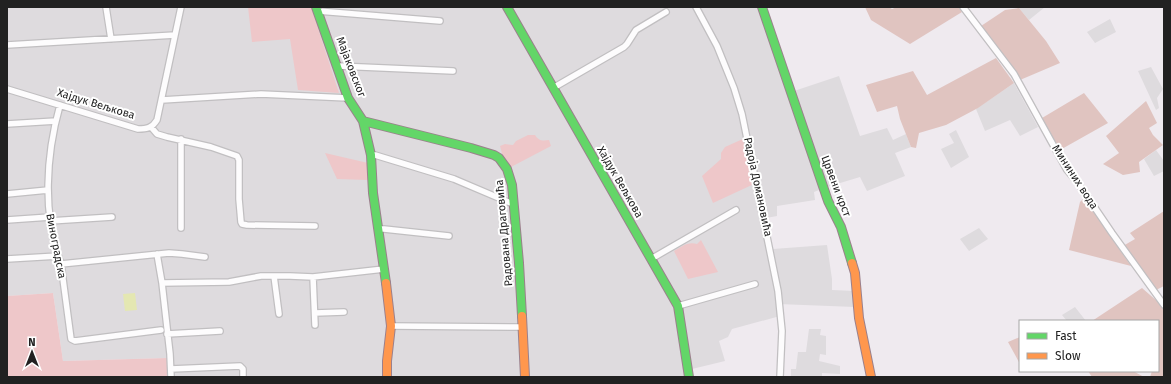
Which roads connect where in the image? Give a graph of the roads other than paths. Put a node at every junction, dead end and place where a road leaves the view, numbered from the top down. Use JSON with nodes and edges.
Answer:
{"nodes":[{"id":1,"x":106,"y":7,"type":"edge"},
{"id":2,"x":181,"y":7,"type":"edge"},
{"id":3,"x":507,"y":7,"type":"edge"},
{"id":4,"x":696,"y":7,"type":"edge"},
{"id":5,"x":762,"y":7,"type":"edge"},
{"id":6,"x":963,"y":7,"type":"edge"},
{"id":7,"x":317,"y":9,"type":"edge"},
{"id":8,"x":666,"y":12,"type":"dead end"},
{"id":9,"x":440,"y":21,"type":"dead end"},
{"id":10,"x":175,"y":35,"type":"junction"},
{"id":11,"x":111,"y":39,"type":"junction"},
{"id":12,"x":7,"y":45,"type":"edge"},
{"id":13,"x":338,"y":66,"type":"junction"},
{"id":14,"x":453,"y":71,"type":"dead end"},
{"id":15,"x":553,"y":88,"type":"junction"},
{"id":16,"x":7,"y":89,"type":"edge"},
{"id":17,"x":348,"y":98,"type":"junction"},
{"id":18,"x":162,"y":100,"type":"junction"},
{"id":19,"x":60,"y":105,"type":"junction"},
{"id":20,"x":56,"y":121,"type":"junction"},
{"id":21,"x":363,"y":121,"type":"junction"},
{"id":22,"x":7,"y":124,"type":"edge"},
{"id":23,"x":150,"y":127,"type":"junction"},
{"id":24,"x":181,"y":139,"type":"junction"},
{"id":25,"x":371,"y":155,"type":"junction"},
{"id":26,"x":48,"y":190,"type":"junction"},
{"id":27,"x":7,"y":194,"type":"edge"},
{"id":28,"x":513,"y":204,"type":"junction"},
{"id":29,"x":736,"y":210,"type":"dead end"},
{"id":30,"x":112,"y":217,"type":"dead end"},
{"id":31,"x":50,"y":219,"type":"junction"},
{"id":32,"x":7,"y":220,"type":"edge"},
{"id":33,"x":315,"y":226,"type":"dead end"},
{"id":34,"x":181,"y":228,"type":"dead end"},
{"id":35,"x":378,"y":229,"type":"junction"},
{"id":36,"x":449,"y":236,"type":"dead end"},
{"id":37,"x":157,"y":254,"type":"junction"},
{"id":38,"x":58,"y":256,"type":"junction"},
{"id":39,"x":206,"y":257,"type":"dead end"},
{"id":40,"x":7,"y":259,"type":"edge"},
{"id":41,"x":651,"y":260,"type":"junction"},
{"id":42,"x":61,"y":264,"type":"junction"},
{"id":43,"x":384,"y":269,"type":"junction"},
{"id":44,"x":274,"y":276,"type":"junction"},
{"id":45,"x":313,"y":277,"type":"junction"},
{"id":46,"x":162,"y":283,"type":"junction"},
{"id":47,"x":755,"y":284,"type":"dead end"},
{"id":48,"x":1164,"y":305,"type":"edge"},
{"id":49,"x":678,"y":306,"type":"junction"},
{"id":50,"x":344,"y":312,"type":"dead end"},
{"id":51,"x":315,"y":313,"type":"junction"},
{"id":52,"x":278,"y":314,"type":"dead end"},
{"id":53,"x":315,"y":325,"type":"dead end"},
{"id":54,"x":391,"y":326,"type":"junction"},
{"id":55,"x":522,"y":327,"type":"junction"},
{"id":56,"x":161,"y":330,"type":"dead end"},
{"id":57,"x":220,"y":331,"type":"dead end"},
{"id":58,"x":167,"y":334,"type":"junction"},
{"id":59,"x":171,"y":369,"type":"junction"},
{"id":60,"x":171,"y":377,"type":"edge"},
{"id":61,"x":243,"y":377,"type":"edge"},
{"id":62,"x":387,"y":377,"type":"edge"},
{"id":63,"x":525,"y":377,"type":"edge"},
{"id":64,"x":689,"y":377,"type":"edge"},
{"id":65,"x":780,"y":377,"type":"edge"},
{"id":66,"x":871,"y":377,"type":"edge"}],
"edges":[{"from":1,"to":11,"type":"street"},
{"from":2,"to":10,"type":"street"},
{"from":3,"to":15,"type":"street","name":"Хајдук Вељкова"},
{"from":4,"to":65,"type":"street","name":"Радоја Домановића"},
{"from":5,"to":66,"type":"street","name":"Црвени крст"},
{"from":6,"to":48,"type":"street","name":"Мининих вода"},
{"from":7,"to":9,"type":"street"},
{"from":7,"to":13,"type":"street","name":"Мајаковског"},
{"from":8,"to":15,"type":"street"},
{"from":10,"to":11,"type":"street"},
{"from":10,"to":18,"type":"street"},
{"from":11,"to":12,"type":"street"},
{"from":13,"to":14,"type":"street"},
{"from":13,"to":17,"type":"street","name":"Мајаковског"},
{"from":15,"to":41,"type":"street","name":"Хајдук Вељкова"},
{"from":16,"to":19,"type":"street","name":"Хајдук Вељкова"},
{"from":17,"to":18,"type":"street"},
{"from":17,"to":21,"type":"street","name":"Мајаковског"},
{"from":18,"to":23,"type":"street"},
{"from":19,"to":20,"type":"street","name":"Виноградска"},
{"from":19,"to":23,"type":"street","name":"Хајдук Вељкова"},
{"from":20,"to":22,"type":"street"},
{"from":20,"to":26,"type":"street","name":"Виноградска"},
{"from":21,"to":25,"type":"street","name":"Мајаковског"},
{"from":21,"to":28,"type":"street","name":"Радована Драговића"},
{"from":23,"to":24,"type":"street"},
{"from":24,"to":33,"type":"street"},
{"from":24,"to":34,"type":"street"},
{"from":25,"to":28,"type":"street"},
{"from":25,"to":35,"type":"street","name":"Мајаковског"},
{"from":26,"to":27,"type":"street"},
{"from":26,"to":31,"type":"street","name":"Виноградска"},
{"from":28,"to":55,"type":"street","name":"Радована Драговића"},
{"from":29,"to":41,"type":"street"},
{"from":30,"to":31,"type":"street"},
{"from":31,"to":32,"type":"street"},
{"from":31,"to":38,"type":"street","name":"Виноградска"},
{"from":35,"to":36,"type":"street"},
{"from":35,"to":43,"type":"street","name":"Мајаковског"},
{"from":37,"to":39,"type":"street"},
{"from":37,"to":42,"type":"street"},
{"from":37,"to":46,"type":"street"},
{"from":38,"to":40,"type":"street"},
{"from":38,"to":42,"type":"street","name":"Виноградска"},
{"from":41,"to":49,"type":"street","name":"Хајдук Вељкова"},
{"from":42,"to":56,"type":"street","name":"Виноградска"},
{"from":43,"to":45,"type":"street"},
{"from":43,"to":54,"type":"street","name":"Мајаковског"},
{"from":44,"to":45,"type":"street"},
{"from":44,"to":46,"type":"street"},
{"from":44,"to":52,"type":"street"},
{"from":45,"to":51,"type":"street"},
{"from":46,"to":58,"type":"street"},
{"from":47,"to":49,"type":"street"},
{"from":49,"to":64,"type":"street","name":"Хајдук Вељкова"},
{"from":50,"to":51,"type":"street"},
{"from":51,"to":53,"type":"street"},
{"from":54,"to":55,"type":"street"},
{"from":54,"to":62,"type":"street","name":"Мајаковског"},
{"from":55,"to":63,"type":"street","name":"Радована Драговића"},
{"from":57,"to":58,"type":"street"},
{"from":58,"to":59,"type":"street"},
{"from":59,"to":60,"type":"street"},
{"from":59,"to":61,"type":"street"}]}
